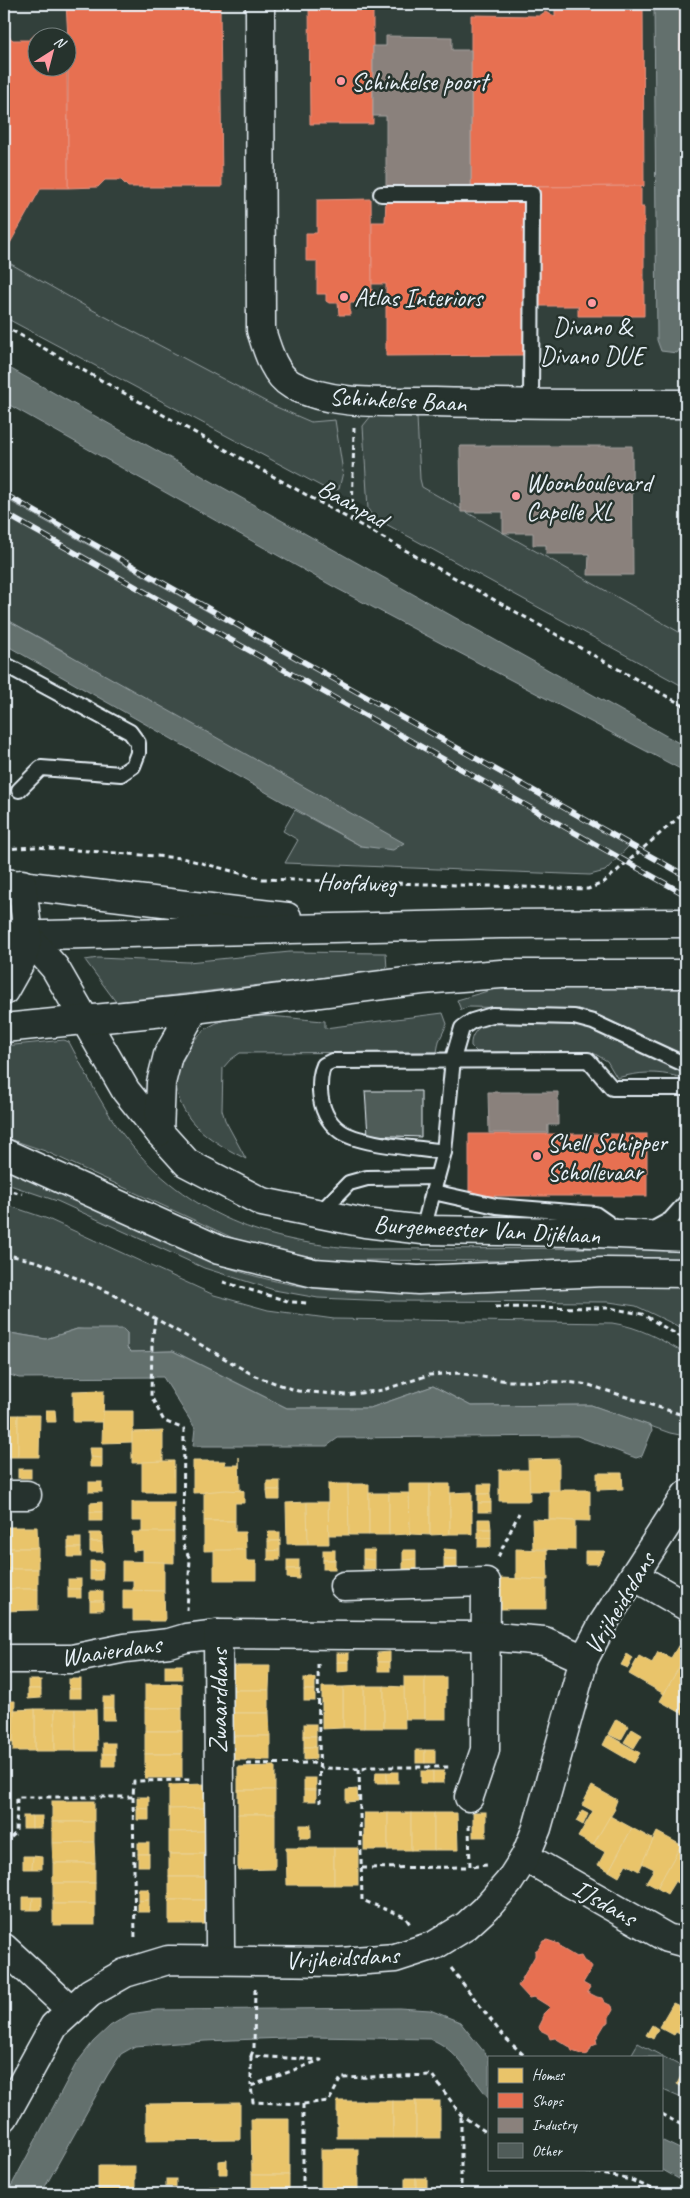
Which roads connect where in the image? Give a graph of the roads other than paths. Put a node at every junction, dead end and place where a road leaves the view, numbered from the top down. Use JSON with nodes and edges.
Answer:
{"nodes":[{"id":1,"x":260,"y":4,"type":"edge"},
{"id":2,"x":381,"y":194,"type":"dead end"},
{"id":3,"x":686,"y":404,"type":"edge"},
{"id":4,"x":531,"y":405,"type":"junction"},
{"id":5,"x":4,"y":664,"type":"edge"},
{"id":6,"x":19,"y":790,"type":"dead end"},
{"id":7,"x":13,"y":884,"type":"edge"},
{"id":8,"x":686,"y":923,"type":"edge"},
{"id":9,"x":380,"y":928,"type":"junction"},
{"id":10,"x":16,"y":937,"type":"edge"},
{"id":11,"x":686,"y":974,"type":"edge"},
{"id":12,"x":4,"y":991,"type":"edge"},
{"id":13,"x":194,"y":1009,"type":"junction"},
{"id":14,"x":87,"y":1021,"type":"junction"},
{"id":15,"x":4,"y":1028,"type":"edge"},
{"id":16,"x":453,"y":1059,"type":"junction"},
{"id":17,"x":686,"y":1065,"type":"edge"},
{"id":18,"x":686,"y":1088,"type":"edge"},
{"id":19,"x":159,"y":1132,"type":"junction"},
{"id":20,"x":444,"y":1152,"type":"junction"},
{"id":21,"x":4,"y":1153,"type":"edge"},
{"id":22,"x":437,"y":1177,"type":"junction"},
{"id":23,"x":433,"y":1192,"type":"junction"},
{"id":24,"x":686,"y":1202,"type":"edge"},
{"id":25,"x":318,"y":1215,"type":"junction"},
{"id":26,"x":423,"y":1230,"type":"junction"},
{"id":27,"x":634,"y":1235,"type":"junction"},
{"id":28,"x":686,"y":1237,"type":"edge"},
{"id":29,"x":686,"y":1273,"type":"edge"},
{"id":30,"x":686,"y":1495,"type":"edge"},
{"id":31,"x":634,"y":1576,"type":"junction"},
{"id":32,"x":344,"y":1586,"type":"dead end"},
{"id":33,"x":686,"y":1606,"type":"edge"},
{"id":34,"x":218,"y":1634,"type":"junction"},
{"id":35,"x":485,"y":1636,"type":"junction"},
{"id":36,"x":4,"y":1659,"type":"edge"},
{"id":37,"x":584,"y":1660,"type":"junction"},
{"id":38,"x":469,"y":1797,"type":"road end"},
{"id":39,"x":525,"y":1857,"type":"junction"},
{"id":40,"x":686,"y":1943,"type":"edge"},
{"id":41,"x":220,"y":1945,"type":"dead end"},
{"id":42,"x":4,"y":1948,"type":"edge"},
{"id":43,"x":71,"y":2010,"type":"junction"},
{"id":44,"x":4,"y":2117,"type":"edge"}],
"edges":[{"from":1,"to":4,"type":"street","name":"Schinkelse Baan"},
{"from":2,"to":4,"type":"lane"},
{"from":3,"to":4,"type":"street","name":"Schinkelse Baan"},
{"from":5,"to":6,"type":"lane"},
{"from":7,"to":9,"type":"street","name":"Hoofdweg"},
{"from":7,"to":10,"type":"street"},
{"from":8,"to":9,"type":"street","name":"Hoofdweg"},
{"from":9,"to":10,"type":"street","name":"Hoofdweg"},
{"from":10,"to":12,"type":"street"},
{"from":10,"to":14,"type":"street","name":"Burgemeester Van Dijklaan"},
{"from":11,"to":13,"type":"street"},
{"from":13,"to":14,"type":"street"},
{"from":13,"to":19,"type":"street"},
{"from":14,"to":15,"type":"street"},
{"from":14,"to":19,"type":"street","name":"Burgemeester Van Dijklaan"},
{"from":16,"to":17,"type":"lane"},
{"from":16,"to":18,"type":"lane"},
{"from":16,"to":20,"type":"lane"},
{"from":16,"to":20,"type":"lane"},
{"from":19,"to":25,"type":"street","name":"Burgemeester Van Dijklaan"},
{"from":20,"to":22,"type":"lane"},
{"from":21,"to":29,"type":"street","name":"Burgemeester Van Dijklaan"},
{"from":22,"to":23,"type":"lane"},
{"from":22,"to":25,"type":"lane"},
{"from":23,"to":26,"type":"lane"},
{"from":23,"to":27,"type":"lane"},
{"from":24,"to":27,"type":"lane"},
{"from":25,"to":26,"type":"street","name":"Burgemeester Van Dijklaan"},
{"from":26,"to":27,"type":"street","name":"Burgemeester Van Dijklaan"},
{"from":27,"to":28,"type":"street","name":"Burgemeester Van Dijklaan"},
{"from":30,"to":31,"type":"street","name":"Vrijheidsdans"},
{"from":31,"to":33,"type":"street"},
{"from":31,"to":37,"type":"street","name":"Vrijheidsdans"},
{"from":32,"to":35,"type":"street"},
{"from":34,"to":35,"type":"street","name":"Zwaarddans"},
{"from":34,"to":36,"type":"street","name":"Waaierdans"},
{"from":34,"to":41,"type":"street","name":"Zwaarddans"},
{"from":35,"to":37,"type":"street","name":"Zwaarddans"},
{"from":35,"to":38,"type":"street"},
{"from":37,"to":39,"type":"street","name":"Vrijheidsdans"},
{"from":39,"to":40,"type":"street","name":"IJsdans"},
{"from":39,"to":43,"type":"street","name":"Vrijheidsdans"},
{"from":42,"to":43,"type":"street"},
{"from":43,"to":44,"type":"street","name":"Vrijheidsdans"}]}
